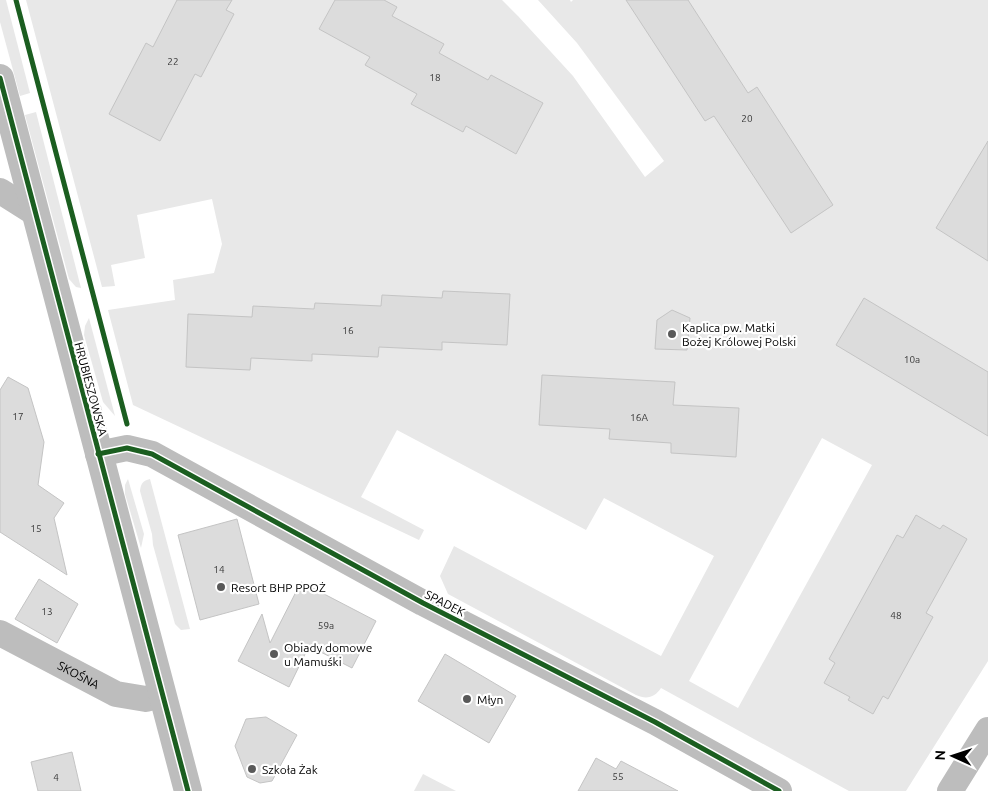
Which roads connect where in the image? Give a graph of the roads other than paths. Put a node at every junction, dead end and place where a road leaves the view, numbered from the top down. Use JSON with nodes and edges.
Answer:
{"nodes":[{"id":1,"x":0,"y":78,"type":"edge"},
{"id":2,"x":0,"y":191,"type":"edge"},
{"id":3,"x":35,"y":213,"type":"junction"},
{"id":4,"x":98,"y":454,"type":"junction"},
{"id":5,"x":0,"y":633,"type":"edge"},
{"id":6,"x":162,"y":695,"type":"junction"},
{"id":7,"x":988,"y":730,"type":"edge"},
{"id":8,"x":188,"y":791,"type":"edge"},
{"id":9,"x":779,"y":791,"type":"edge"},
{"id":10,"x":950,"y":791,"type":"edge"}],
"edges":[{"from":1,"to":3,"type":"street","name":"HRUBIESZOWSKA"},
{"from":2,"to":3,"type":"street"},
{"from":3,"to":4,"type":"street","name":"HRUBIESZOWSKA"},
{"from":4,"to":6,"type":"street","name":"HRUBIESZOWSKA"},
{"from":4,"to":9,"type":"street","name":"SPADEK"},
{"from":5,"to":6,"type":"street","name":"SKOŚNA"},
{"from":6,"to":8,"type":"street","name":"HRUBIESZOWSKA"},
{"from":7,"to":10,"type":"street"}]}
